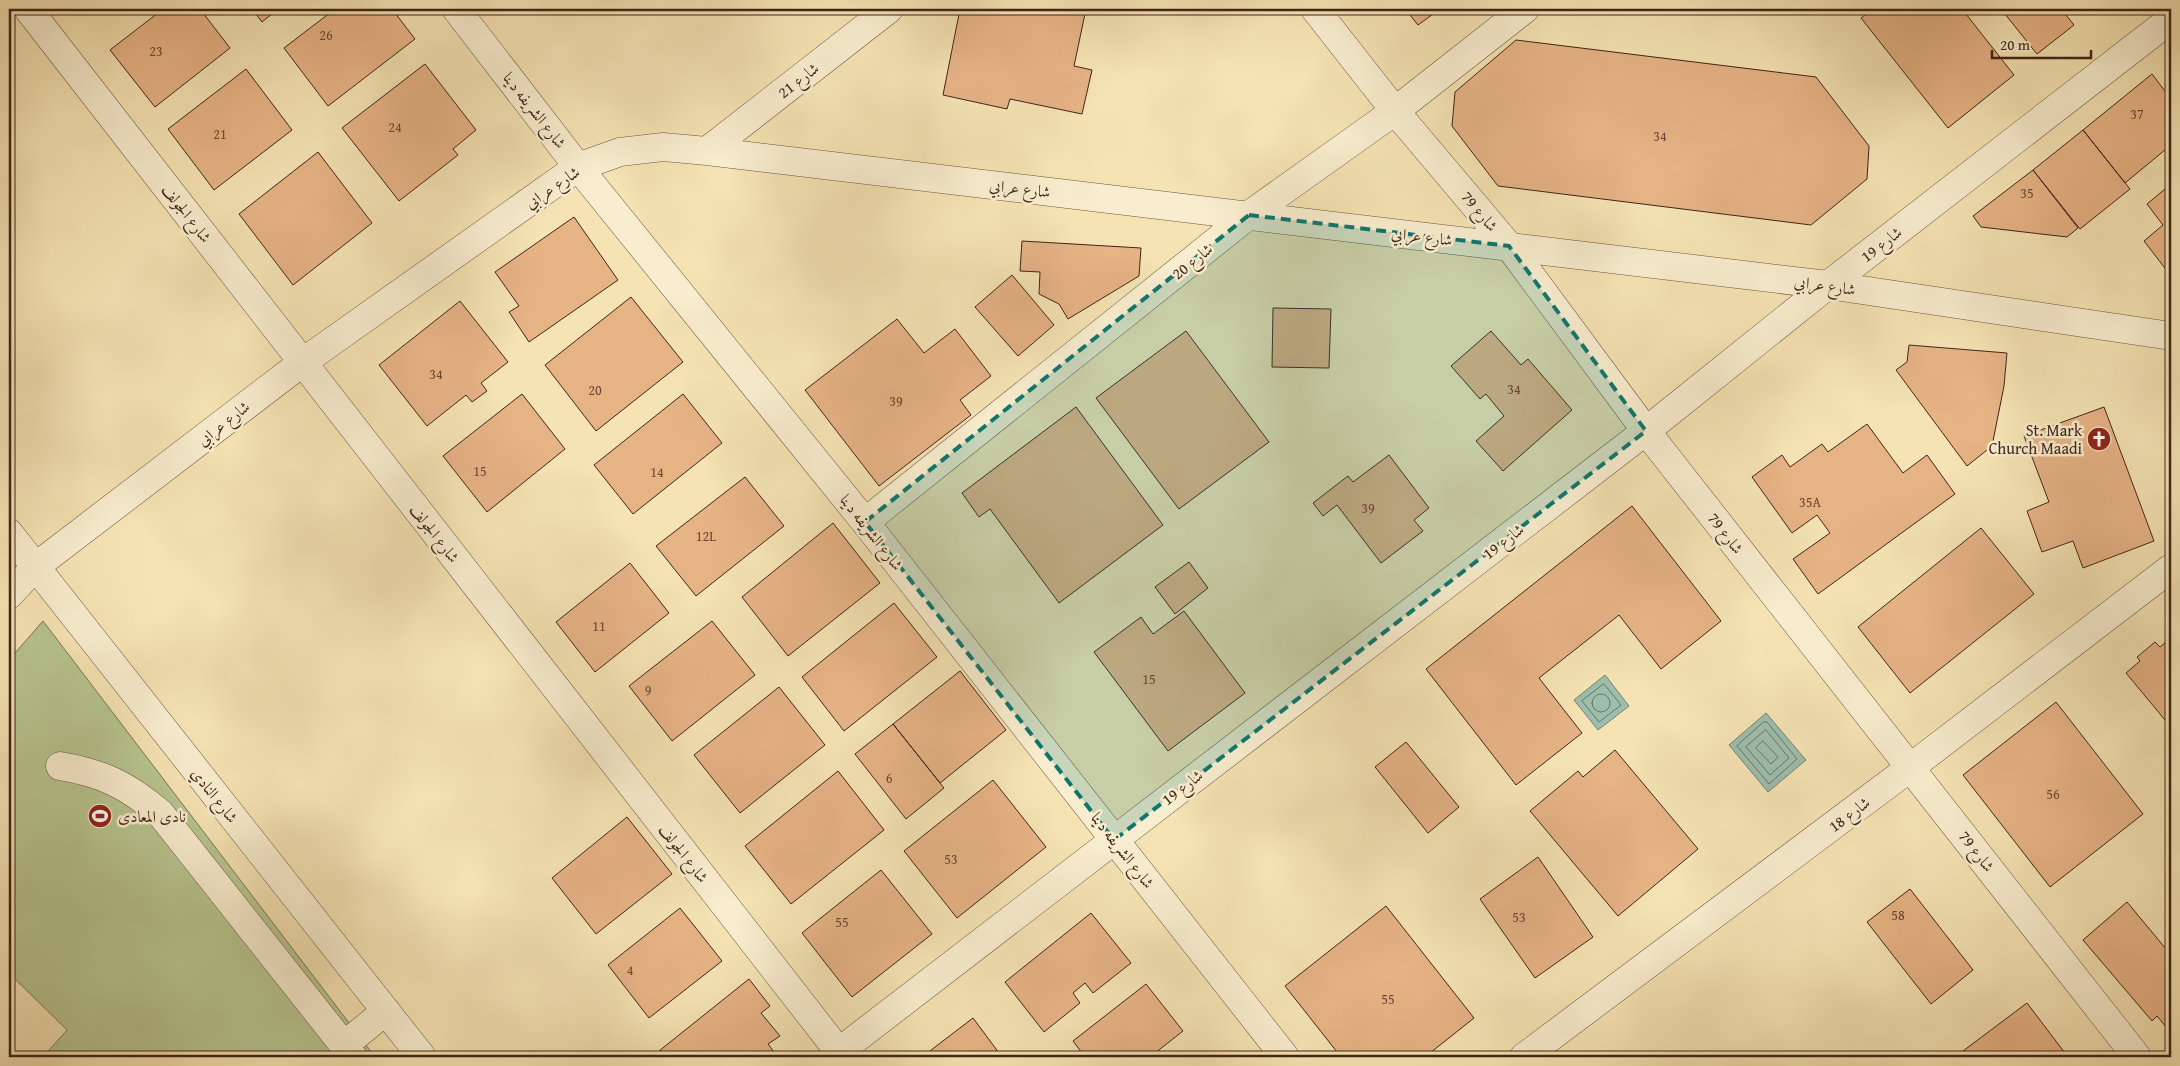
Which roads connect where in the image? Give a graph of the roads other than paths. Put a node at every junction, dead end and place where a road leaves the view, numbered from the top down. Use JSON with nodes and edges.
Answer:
{"nodes":[{"id":1,"x":28,"y":9,"type":"edge"},
{"id":2,"x":456,"y":9,"type":"edge"},
{"id":3,"x":889,"y":9,"type":"edge"},
{"id":4,"x":1314,"y":9,"type":"edge"},
{"id":5,"x":1525,"y":9,"type":"edge"},
{"id":6,"x":2171,"y":19,"type":"edge"},
{"id":7,"x":1395,"y":111,"type":"junction"},
{"id":8,"x":706,"y":151,"type":"junction"},
{"id":9,"x":578,"y":167,"type":"junction"},
{"id":10,"x":1249,"y":216,"type":"junction"},
{"id":11,"x":1509,"y":246,"type":"junction"},
{"id":12,"x":1828,"y":285,"type":"junction"},
{"id":13,"x":2171,"y":336,"type":"edge"},
{"id":14,"x":302,"y":362,"type":"junction"},
{"id":15,"x":1646,"y":431,"type":"junction"},
{"id":16,"x":865,"y":522,"type":"junction"},
{"id":17,"x":9,"y":533,"type":"edge"},
{"id":18,"x":35,"y":568,"type":"junction"},
{"id":19,"x":2171,"y":568,"type":"edge"},
{"id":20,"x":9,"y":595,"type":"edge"},
{"id":21,"x":60,"y":766,"type":"dead end"},
{"id":22,"x":1911,"y":767,"type":"junction"},
{"id":23,"x":1114,"y":840,"type":"junction"},
{"id":24,"x":386,"y":1011,"type":"junction"},
{"id":25,"x":348,"y":1051,"type":"edge"},
{"id":26,"x":838,"y":1056,"type":"edge"},
{"id":27,"x":422,"y":1057,"type":"edge"},
{"id":28,"x":1286,"y":1057,"type":"edge"},
{"id":29,"x":1524,"y":1057,"type":"edge"},
{"id":30,"x":2138,"y":1057,"type":"edge"}],
"edges":[{"from":1,"to":14,"type":"street","name":"شارع الجولف"},
{"from":2,"to":9,"type":"street","name":"شارع الشريفه دينا"},
{"from":3,"to":8,"type":"street","name":"شارع 21"},
{"from":4,"to":7,"type":"street","name":"شارع 79"},
{"from":5,"to":7,"type":"street","name":"شارع 20"},
{"from":6,"to":12,"type":"street","name":"شارع 19"},
{"from":7,"to":10,"type":"street","name":"شارع 20"},
{"from":7,"to":11,"type":"street","name":"شارع 79"},
{"from":8,"to":9,"type":"street","name":"شارع عرابي"},
{"from":8,"to":10,"type":"street","name":"شارع عرابي"},
{"from":9,"to":14,"type":"street","name":"شارع عرابي"},
{"from":9,"to":16,"type":"street","name":"شارع الشريفه دينا"},
{"from":10,"to":11,"type":"street","name":"شارع عرابي"},
{"from":10,"to":16,"type":"street","name":"شارع 20"},
{"from":11,"to":12,"type":"street","name":"شارع عرابي"},
{"from":11,"to":15,"type":"street","name":"شارع 79"},
{"from":12,"to":13,"type":"street","name":"شارع عرابي"},
{"from":12,"to":15,"type":"street","name":"شارع 19"},
{"from":14,"to":18,"type":"street","name":"شارع عرابي"},
{"from":14,"to":26,"type":"street","name":"شارع الجولف"},
{"from":15,"to":22,"type":"street","name":"شارع 79"},
{"from":15,"to":23,"type":"street","name":"شارع 19"},
{"from":16,"to":23,"type":"street","name":"شارع الشريفه دينا"},
{"from":17,"to":18,"type":"street","name":"شارع النادي"},
{"from":18,"to":20,"type":"street","name":"شارع عرابي"},
{"from":18,"to":24,"type":"street","name":"شارع النادي"},
{"from":19,"to":22,"type":"street","name":"شارع 18"},
{"from":21,"to":25,"type":"street"},
{"from":22,"to":29,"type":"street","name":"شارع 18"},
{"from":22,"to":30,"type":"street","name":"شارع 79"},
{"from":23,"to":26,"type":"street","name":"شارع 19"},
{"from":23,"to":28,"type":"street","name":"شارع الشريفه دينا"},
{"from":24,"to":25,"type":"street"},
{"from":24,"to":27,"type":"street","name":"شارع النادي"}]}
